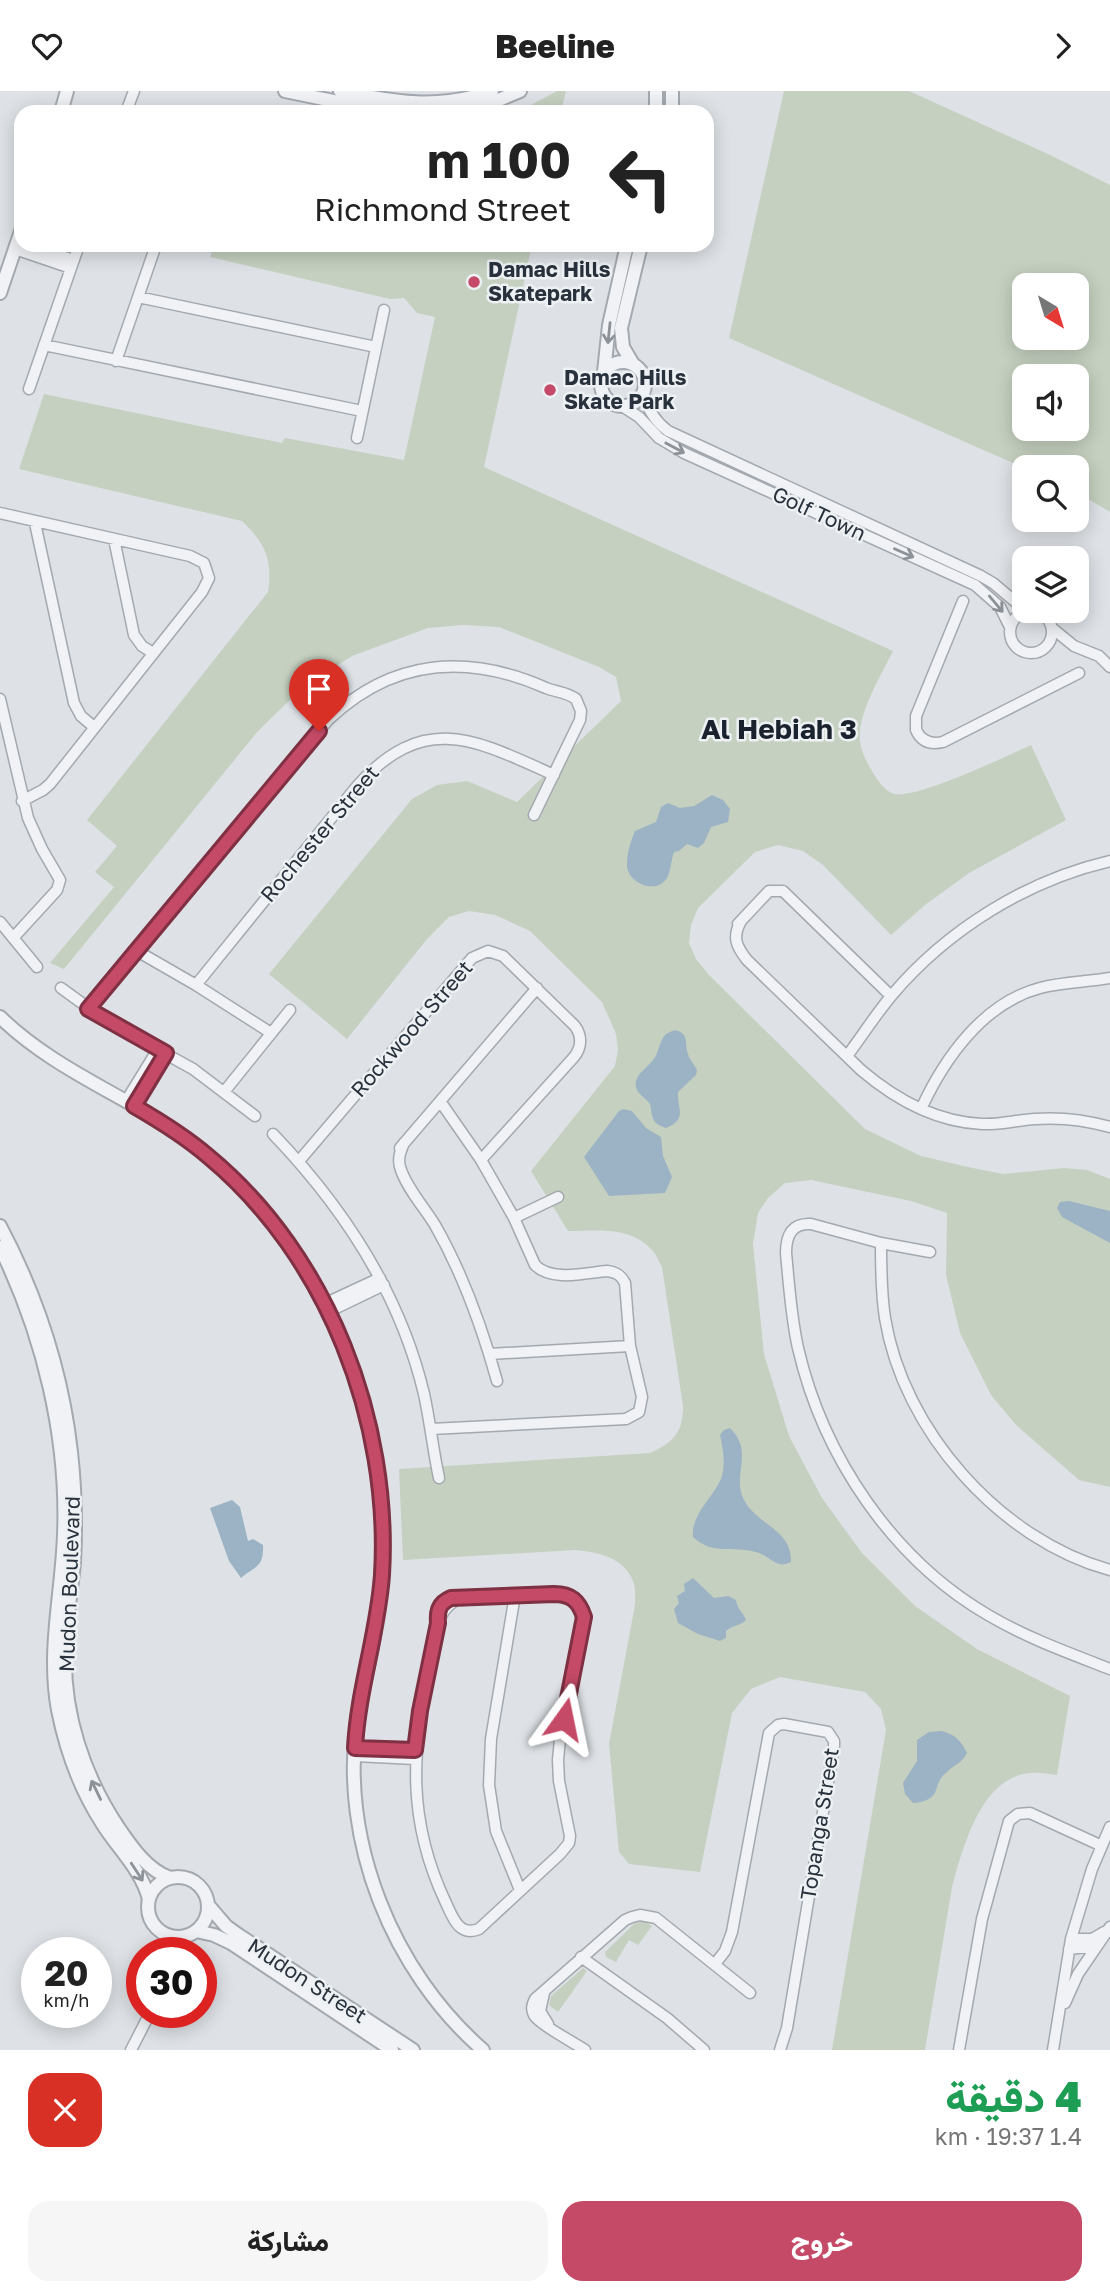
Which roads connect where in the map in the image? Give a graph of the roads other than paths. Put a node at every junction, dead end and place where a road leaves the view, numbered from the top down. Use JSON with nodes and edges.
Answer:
{"nodes":[{"id":1,"x":285,"y":91,"type":"edge"},
{"id":2,"x":340,"y":91,"type":"edge"},
{"id":3,"x":492,"y":91,"type":"edge"},
{"id":4,"x":520,"y":91,"type":"edge"},
{"id":5,"x":353,"y":105,"type":"edge"},
{"id":6,"x":486,"y":105,"type":"edge"},
{"id":7,"x":16,"y":252,"type":"edge"},
{"id":8,"x":44,"y":252,"type":"edge"},
{"id":9,"x":77,"y":252,"type":"edge"},
{"id":10,"x":154,"y":252,"type":"edge"},
{"id":11,"x":625,"y":252,"type":"edge"},
{"id":12,"x":639,"y":252,"type":"edge"},
{"id":13,"x":73,"y":264,"type":"junction"},
{"id":14,"x":0,"y":293,"type":"edge"},
{"id":15,"x":138,"y":297,"type":"junction"},
{"id":16,"x":384,"y":310,"type":"dead end"},
{"id":17,"x":44,"y":345,"type":"junction"},
{"id":18,"x":376,"y":347,"type":"junction"},
{"id":19,"x":116,"y":361,"type":"junction"},
{"id":20,"x":633,"y":364,"type":"junction"},
{"id":21,"x":604,"y":373,"type":"junction"},
{"id":22,"x":29,"y":389,"type":"dead end"},
{"id":23,"x":643,"y":393,"type":"junction"},
{"id":24,"x":622,"y":406,"type":"junction"},
{"id":25,"x":362,"y":411,"type":"junction"},
{"id":26,"x":357,"y":438,"type":"dead end"},
{"id":27,"x":0,"y":513,"type":"edge"},
{"id":28,"x":35,"y":523,"type":"junction"},
{"id":29,"x":114,"y":539,"type":"junction"},
{"id":30,"x":1012,"y":599,"type":"edge"},
{"id":31,"x":963,"y":601,"type":"dead end"},
{"id":32,"x":1013,"y":623,"type":"edge"},
{"id":33,"x":1050,"y":623,"type":"edge"},
{"id":34,"x":1010,"y":627,"type":"junction"},
{"id":35,"x":1052,"y":628,"type":"junction"},
{"id":36,"x":1074,"y":646,"type":"junction"},
{"id":37,"x":1040,"y":651,"type":"junction"},
{"id":38,"x":153,"y":653,"type":"junction"},
{"id":39,"x":1110,"y":667,"type":"edge"},
{"id":40,"x":1079,"y":673,"type":"dead end"},
{"id":41,"x":0,"y":699,"type":"edge"},
{"id":42,"x":94,"y":727,"type":"junction"},
{"id":43,"x":554,"y":775,"type":"junction"},
{"id":44,"x":22,"y":801,"type":"junction"},
{"id":45,"x":534,"y":815,"type":"dead end"},
{"id":46,"x":1110,"y":861,"type":"edge"},
{"id":47,"x":0,"y":922,"type":"edge"},
{"id":48,"x":13,"y":938,"type":"junction"},
{"id":49,"x":137,"y":951,"type":"junction"},
{"id":50,"x":37,"y":967,"type":"dead end"},
{"id":51,"x":1110,"y":978,"type":"edge"},
{"id":52,"x":196,"y":985,"type":"junction"},
{"id":53,"x":61,"y":988,"type":"dead end"},
{"id":54,"x":537,"y":988,"type":"junction"},
{"id":55,"x":891,"y":996,"type":"junction"},
{"id":56,"x":88,"y":1009,"type":"junction"},
{"id":57,"x":290,"y":1010,"type":"dead end"},
{"id":58,"x":0,"y":1017,"type":"edge"},
{"id":59,"x":271,"y":1033,"type":"junction"},
{"id":60,"x":162,"y":1051,"type":"junction"},
{"id":61,"x":848,"y":1056,"type":"junction"},
{"id":62,"x":224,"y":1092,"type":"junction"},
{"id":63,"x":440,"y":1101,"type":"junction"},
{"id":64,"x":130,"y":1104,"type":"junction"},
{"id":65,"x":921,"y":1109,"type":"junction"},
{"id":66,"x":255,"y":1116,"type":"dead end"},
{"id":67,"x":1110,"y":1127,"type":"edge"},
{"id":68,"x":273,"y":1134,"type":"dead end"},
{"id":69,"x":481,"y":1160,"type":"junction"},
{"id":70,"x":299,"y":1161,"type":"junction"},
{"id":71,"x":558,"y":1197,"type":"dead end"},
{"id":72,"x":514,"y":1218,"type":"junction"},
{"id":73,"x":0,"y":1226,"type":"edge"},
{"id":74,"x":881,"y":1243,"type":"junction"},
{"id":75,"x":0,"y":1247,"type":"edge"},
{"id":76,"x":930,"y":1252,"type":"dead end"},
{"id":77,"x":382,"y":1281,"type":"junction"},
{"id":78,"x":326,"y":1308,"type":"junction"},
{"id":79,"x":630,"y":1346,"type":"junction"},
{"id":80,"x":490,"y":1354,"type":"junction"},
{"id":81,"x":497,"y":1381,"type":"dead end"},
{"id":82,"x":431,"y":1429,"type":"junction"},
{"id":83,"x":439,"y":1478,"type":"dead end"},
{"id":84,"x":1110,"y":1570,"type":"edge"},
{"id":85,"x":515,"y":1595,"type":"junction"},
{"id":86,"x":1110,"y":1669,"type":"edge"},
{"id":87,"x":355,"y":1752,"type":"junction"},
{"id":88,"x":415,"y":1754,"type":"junction"},
{"id":89,"x":1110,"y":1827,"type":"edge"},
{"id":90,"x":1102,"y":1846,"type":"junction"},
{"id":91,"x":170,"y":1878,"type":"junction"},
{"id":92,"x":520,"y":1890,"type":"junction"},
{"id":93,"x":149,"y":1899,"type":"junction"},
{"id":94,"x":208,"y":1905,"type":"junction"},
{"id":95,"x":1110,"y":1927,"type":"edge"},
{"id":96,"x":164,"y":1934,"type":"junction"},
{"id":97,"x":191,"y":1934,"type":"junction"},
{"id":98,"x":165,"y":1937,"type":"edge"},
{"id":99,"x":188,"y":1937,"type":"edge"},
{"id":100,"x":1070,"y":1944,"type":"junction"},
{"id":101,"x":1096,"y":1946,"type":"junction"},
{"id":102,"x":582,"y":1957,"type":"junction"},
{"id":103,"x":715,"y":1964,"type":"junction"},
{"id":104,"x":750,"y":1993,"type":"dead end"},
{"id":105,"x":1060,"y":2013,"type":"junction"},
{"id":106,"x":142,"y":2028,"type":"edge"},
{"id":107,"x":131,"y":2050,"type":"edge"},
{"id":108,"x":392,"y":2050,"type":"edge"},
{"id":109,"x":413,"y":2050,"type":"edge"},
{"id":110,"x":483,"y":2050,"type":"edge"},
{"id":111,"x":585,"y":2050,"type":"edge"},
{"id":112,"x":704,"y":2050,"type":"edge"},
{"id":113,"x":780,"y":2050,"type":"edge"},
{"id":114,"x":959,"y":2050,"type":"edge"},
{"id":115,"x":1054,"y":2050,"type":"edge"}],
"edges":[{"from":1,"to":5,"type":"street"},
{"from":2,"to":3,"type":"street"},
{"from":4,"to":6,"type":"street"},
{"from":7,"to":14,"type":"street"},
{"from":8,"to":13,"type":"street"},
{"from":9,"to":13,"type":"street"},
{"from":10,"to":15,"type":"street"},
{"from":11,"to":21,"type":"street","one_way":true},
{"from":12,"to":20,"type":"street"},
{"from":13,"to":17,"type":"street"},
{"from":15,"to":18,"type":"street"},
{"from":15,"to":19,"type":"street"},
{"from":16,"to":18,"type":"street"},
{"from":17,"to":19,"type":"street"},
{"from":17,"to":22,"type":"street"},
{"from":18,"to":25,"type":"street"},
{"from":19,"to":25,"type":"street"},
{"from":20,"to":21,"type":"street"},
{"from":20,"to":23,"type":"street"},
{"from":21,"to":24,"type":"street"},
{"from":23,"to":24,"type":"street"},
{"from":23,"to":30,"type":"street","name":"Golf Town"},
{"from":24,"to":34,"type":"street","name":"Golf Town","one_way":true},
{"from":25,"to":26,"type":"street"},
{"from":27,"to":28,"type":"street"},
{"from":28,"to":29,"type":"street"},
{"from":28,"to":42,"type":"street"},
{"from":29,"to":38,"type":"street"},
{"from":29,"to":38,"type":"street"},
{"from":31,"to":40,"type":"street"},
{"from":32,"to":34,"type":"street"},
{"from":33,"to":35,"type":"street"},
{"from":34,"to":37,"type":"street"},
{"from":35,"to":36,"type":"street"},
{"from":35,"to":37,"type":"street"},
{"from":36,"to":37,"type":"street"},
{"from":36,"to":39,"type":"street"},
{"from":38,"to":42,"type":"street"},
{"from":41,"to":44,"type":"street"},
{"from":42,"to":44,"type":"street"},
{"from":43,"to":45,"type":"street"},
{"from":43,"to":49,"type":"street"},
{"from":43,"to":52,"type":"street","name":"Rochester Street"},
{"from":44,"to":48,"type":"street"},
{"from":46,"to":55,"type":"street"},
{"from":47,"to":48,"type":"street"},
{"from":48,"to":50,"type":"street"},
{"from":49,"to":52,"type":"street"},
{"from":49,"to":56,"type":"street"},
{"from":51,"to":65,"type":"street"},
{"from":52,"to":59,"type":"street"},
{"from":53,"to":56,"type":"street"},
{"from":54,"to":63,"type":"street"},
{"from":54,"to":69,"type":"street","name":"Rockwood Street"},
{"from":54,"to":70,"type":"street","name":"Rockwood Street"},
{"from":55,"to":61,"type":"street"},
{"from":55,"to":61,"type":"street"},
{"from":56,"to":60,"type":"street"},
{"from":57,"to":59,"type":"street"},
{"from":58,"to":64,"type":"street"},
{"from":59,"to":62,"type":"street"},
{"from":60,"to":62,"type":"street"},
{"from":60,"to":64,"type":"street"},
{"from":61,"to":65,"type":"street"},
{"from":62,"to":66,"type":"street"},
{"from":63,"to":69,"type":"street"},
{"from":63,"to":80,"type":"street"},
{"from":64,"to":78,"type":"street"},
{"from":65,"to":67,"type":"street"},
{"from":68,"to":70,"type":"street"},
{"from":69,"to":72,"type":"street"},
{"from":70,"to":77,"type":"street"},
{"from":71,"to":72,"type":"street"},
{"from":72,"to":79,"type":"street"},
{"from":91,"to":73,"type":"street","name":"Mudon Boulevard","one_way":true},
{"from":74,"to":76,"type":"street"},
{"from":74,"to":84,"type":"street"},
{"from":74,"to":86,"type":"street"},
{"from":75,"to":93,"type":"street","name":"Mudon Boulevard","one_way":true},
{"from":77,"to":78,"type":"street"},
{"from":77,"to":82,"type":"street"},
{"from":78,"to":87,"type":"street"},
{"from":79,"to":80,"type":"street"},
{"from":79,"to":82,"type":"street"},
{"from":80,"to":81,"type":"street"},
{"from":82,"to":83,"type":"street"},
{"from":85,"to":88,"type":"street"},
{"from":85,"to":92,"type":"street"},
{"from":85,"to":92,"type":"street"},
{"from":87,"to":88,"type":"street"},
{"from":87,"to":110,"type":"street"},
{"from":88,"to":92,"type":"street"},
{"from":89,"to":90,"type":"street"},
{"from":90,"to":100,"type":"street"},
{"from":90,"to":114,"type":"street"},
{"from":91,"to":93,"type":"street"},
{"from":91,"to":94,"type":"street"},
{"from":93,"to":96,"type":"street"},
{"from":94,"to":97,"type":"street"},
{"from":94,"to":109,"type":"street","name":"Mudon Street"},
{"from":95,"to":100,"type":"street"},
{"from":95,"to":101,"type":"street"},
{"from":96,"to":97,"type":"street"},
{"from":96,"to":98,"type":"street"},
{"from":97,"to":99,"type":"street"},
{"from":97,"to":108,"type":"street","name":"Mudon Street"},
{"from":100,"to":101,"type":"street"},
{"from":100,"to":105,"type":"street"},
{"from":101,"to":105,"type":"street"},
{"from":102,"to":103,"type":"street"},
{"from":102,"to":111,"type":"street"},
{"from":102,"to":112,"type":"street"},
{"from":103,"to":104,"type":"street"},
{"from":103,"to":113,"type":"street","name":"Topanga Street"},
{"from":105,"to":115,"type":"street"},
{"from":106,"to":107,"type":"street"}]}
